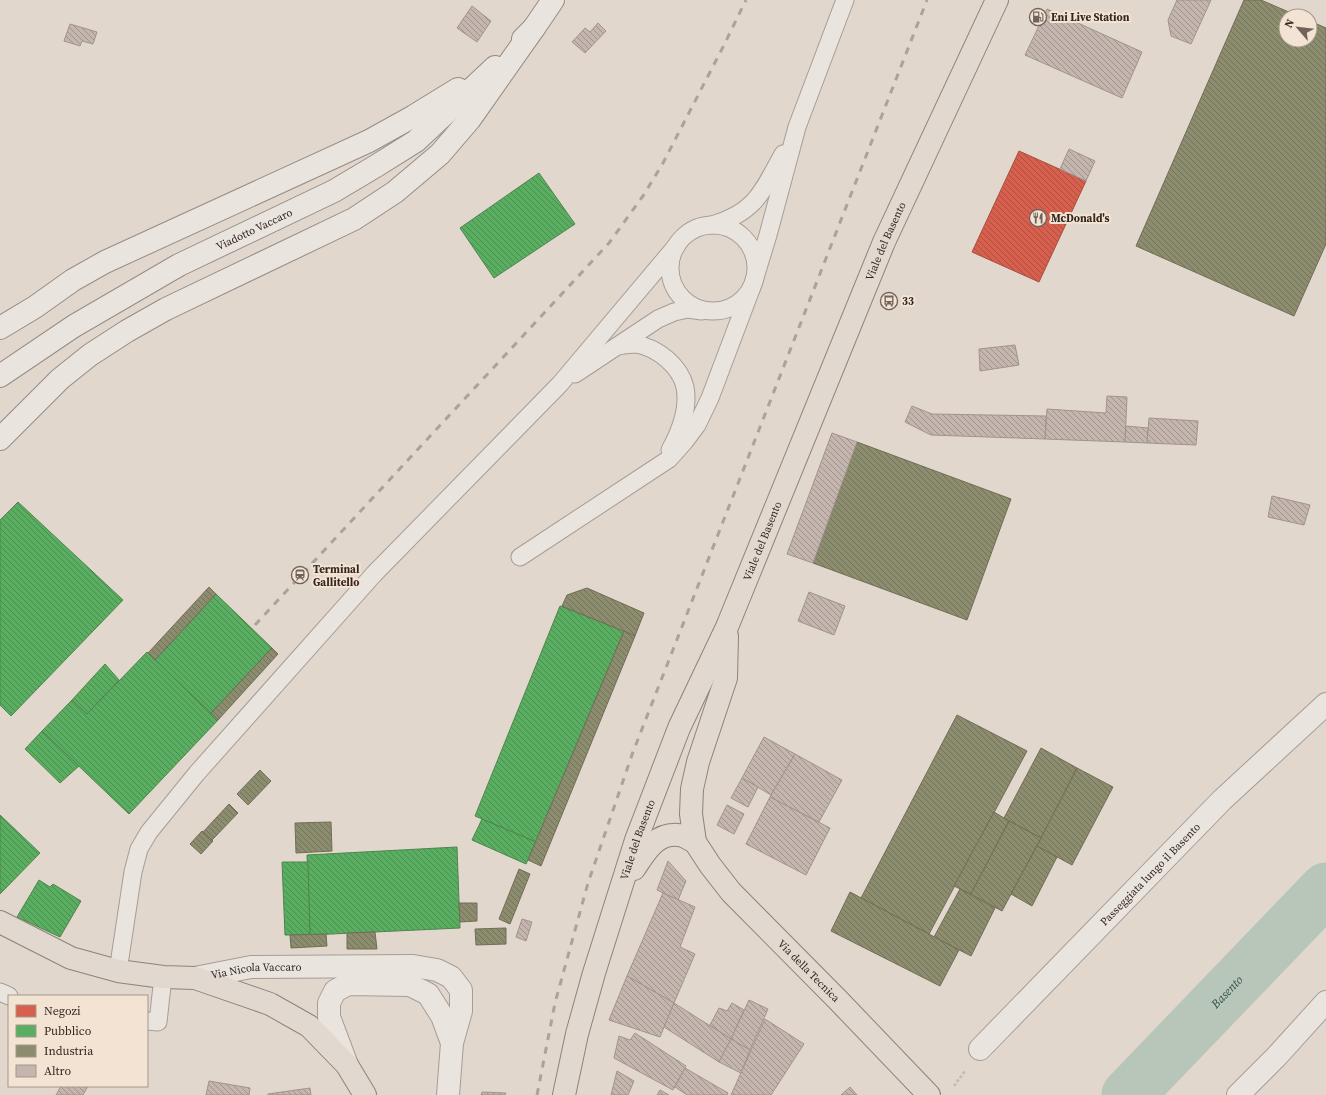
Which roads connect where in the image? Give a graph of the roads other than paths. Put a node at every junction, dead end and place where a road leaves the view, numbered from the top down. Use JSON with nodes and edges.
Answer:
{"nodes":[{"id":1,"x":553,"y":0,"type":"edge"},
{"id":2,"x":846,"y":0,"type":"edge"},
{"id":3,"x":997,"y":0,"type":"edge"},
{"id":4,"x":534,"y":28,"type":"junction"},
{"id":5,"x":497,"y":66,"type":"junction"},
{"id":6,"x":797,"y":127,"type":"junction"},
{"id":7,"x":712,"y":225,"type":"junction"},
{"id":8,"x":677,"y":245,"type":"junction"},
{"id":9,"x":753,"y":284,"type":"junction"},
{"id":10,"x":706,"y":311,"type":"junction"},
{"id":11,"x":0,"y":328,"type":"edge"},
{"id":12,"x":618,"y":346,"type":"junction"},
{"id":13,"x":0,"y":376,"type":"edge"},
{"id":14,"x":560,"y":384,"type":"junction"},
{"id":15,"x":0,"y":439,"type":"edge"},
{"id":16,"x":645,"y":476,"type":"junction"},
{"id":17,"x":520,"y":557,"type":"dead end"},
{"id":18,"x":727,"y":627,"type":"junction"},
{"id":19,"x":1326,"y":704,"type":"edge"},
{"id":20,"x":695,"y":842,"type":"junction"},
{"id":21,"x":622,"y":887,"type":"junction"},
{"id":22,"x":0,"y":922,"type":"edge"},
{"id":23,"x":118,"y":971,"type":"junction"},
{"id":24,"x":163,"y":976,"type":"junction"},
{"id":25,"x":195,"y":978,"type":"junction"},
{"id":26,"x":1326,"y":1002,"type":"edge"},
{"id":27,"x":148,"y":1021,"type":"edge"},
{"id":28,"x":452,"y":1043,"type":"junction"},
{"id":29,"x":980,"y":1049,"type":"dead end"},
{"id":30,"x":347,"y":1064,"type":"junction"},
{"id":31,"x":364,"y":1095,"type":"edge"},
{"id":32,"x":448,"y":1095,"type":"edge"},
{"id":33,"x":564,"y":1095,"type":"edge"},
{"id":34,"x":929,"y":1095,"type":"edge"},
{"id":35,"x":1238,"y":1095,"type":"edge"}],
"edges":[{"from":1,"to":4,"type":"main road"},
{"from":2,"to":6,"type":"lane"},
{"from":3,"to":18,"type":"main road","name":"Viale del Basento"},
{"from":4,"to":5,"type":"main road"},
{"from":4,"to":15,"type":"main road"},
{"from":5,"to":11,"type":"main road"},
{"from":5,"to":13,"type":"main road","name":"Viadotto Vaccaro"},
{"from":6,"to":7,"type":"lane"},
{"from":6,"to":9,"type":"lane"},
{"from":7,"to":8,"type":"lane"},
{"from":7,"to":9,"type":"lane"},
{"from":8,"to":10,"type":"lane"},
{"from":8,"to":14,"type":"lane"},
{"from":9,"to":10,"type":"lane"},
{"from":9,"to":16,"type":"lane"},
{"from":10,"to":12,"type":"lane"},
{"from":12,"to":14,"type":"lane"},
{"from":12,"to":16,"type":"lane"},
{"from":14,"to":23,"type":"lane"},
{"from":16,"to":17,"type":"lane"},
{"from":18,"to":20,"type":"main road","name":"Via della Tecnica"},
{"from":18,"to":21,"type":"main road","name":"Viale del Basento"},
{"from":19,"to":29,"type":"main road","name":"Passeggiata lungo il Basento"},
{"from":20,"to":21,"type":"main road"},
{"from":20,"to":34,"type":"main road","name":"Via della Tecnica"},
{"from":21,"to":33,"type":"main road","name":"Viale del Basento"},
{"from":22,"to":23,"type":"main road","name":"Via Nicola Vaccaro"},
{"from":23,"to":24,"type":"main road","name":"Via Nicola Vaccaro"},
{"from":24,"to":25,"type":"main road","name":"Via Nicola Vaccaro"},
{"from":24,"to":27,"type":"lane"},
{"from":25,"to":28,"type":"main road","name":"Via Nicola Vaccaro"},
{"from":25,"to":30,"type":"main road"},
{"from":26,"to":35,"type":"main road"},
{"from":28,"to":30,"type":"main road"},
{"from":28,"to":32,"type":"main road"},
{"from":30,"to":31,"type":"main road"}]}
